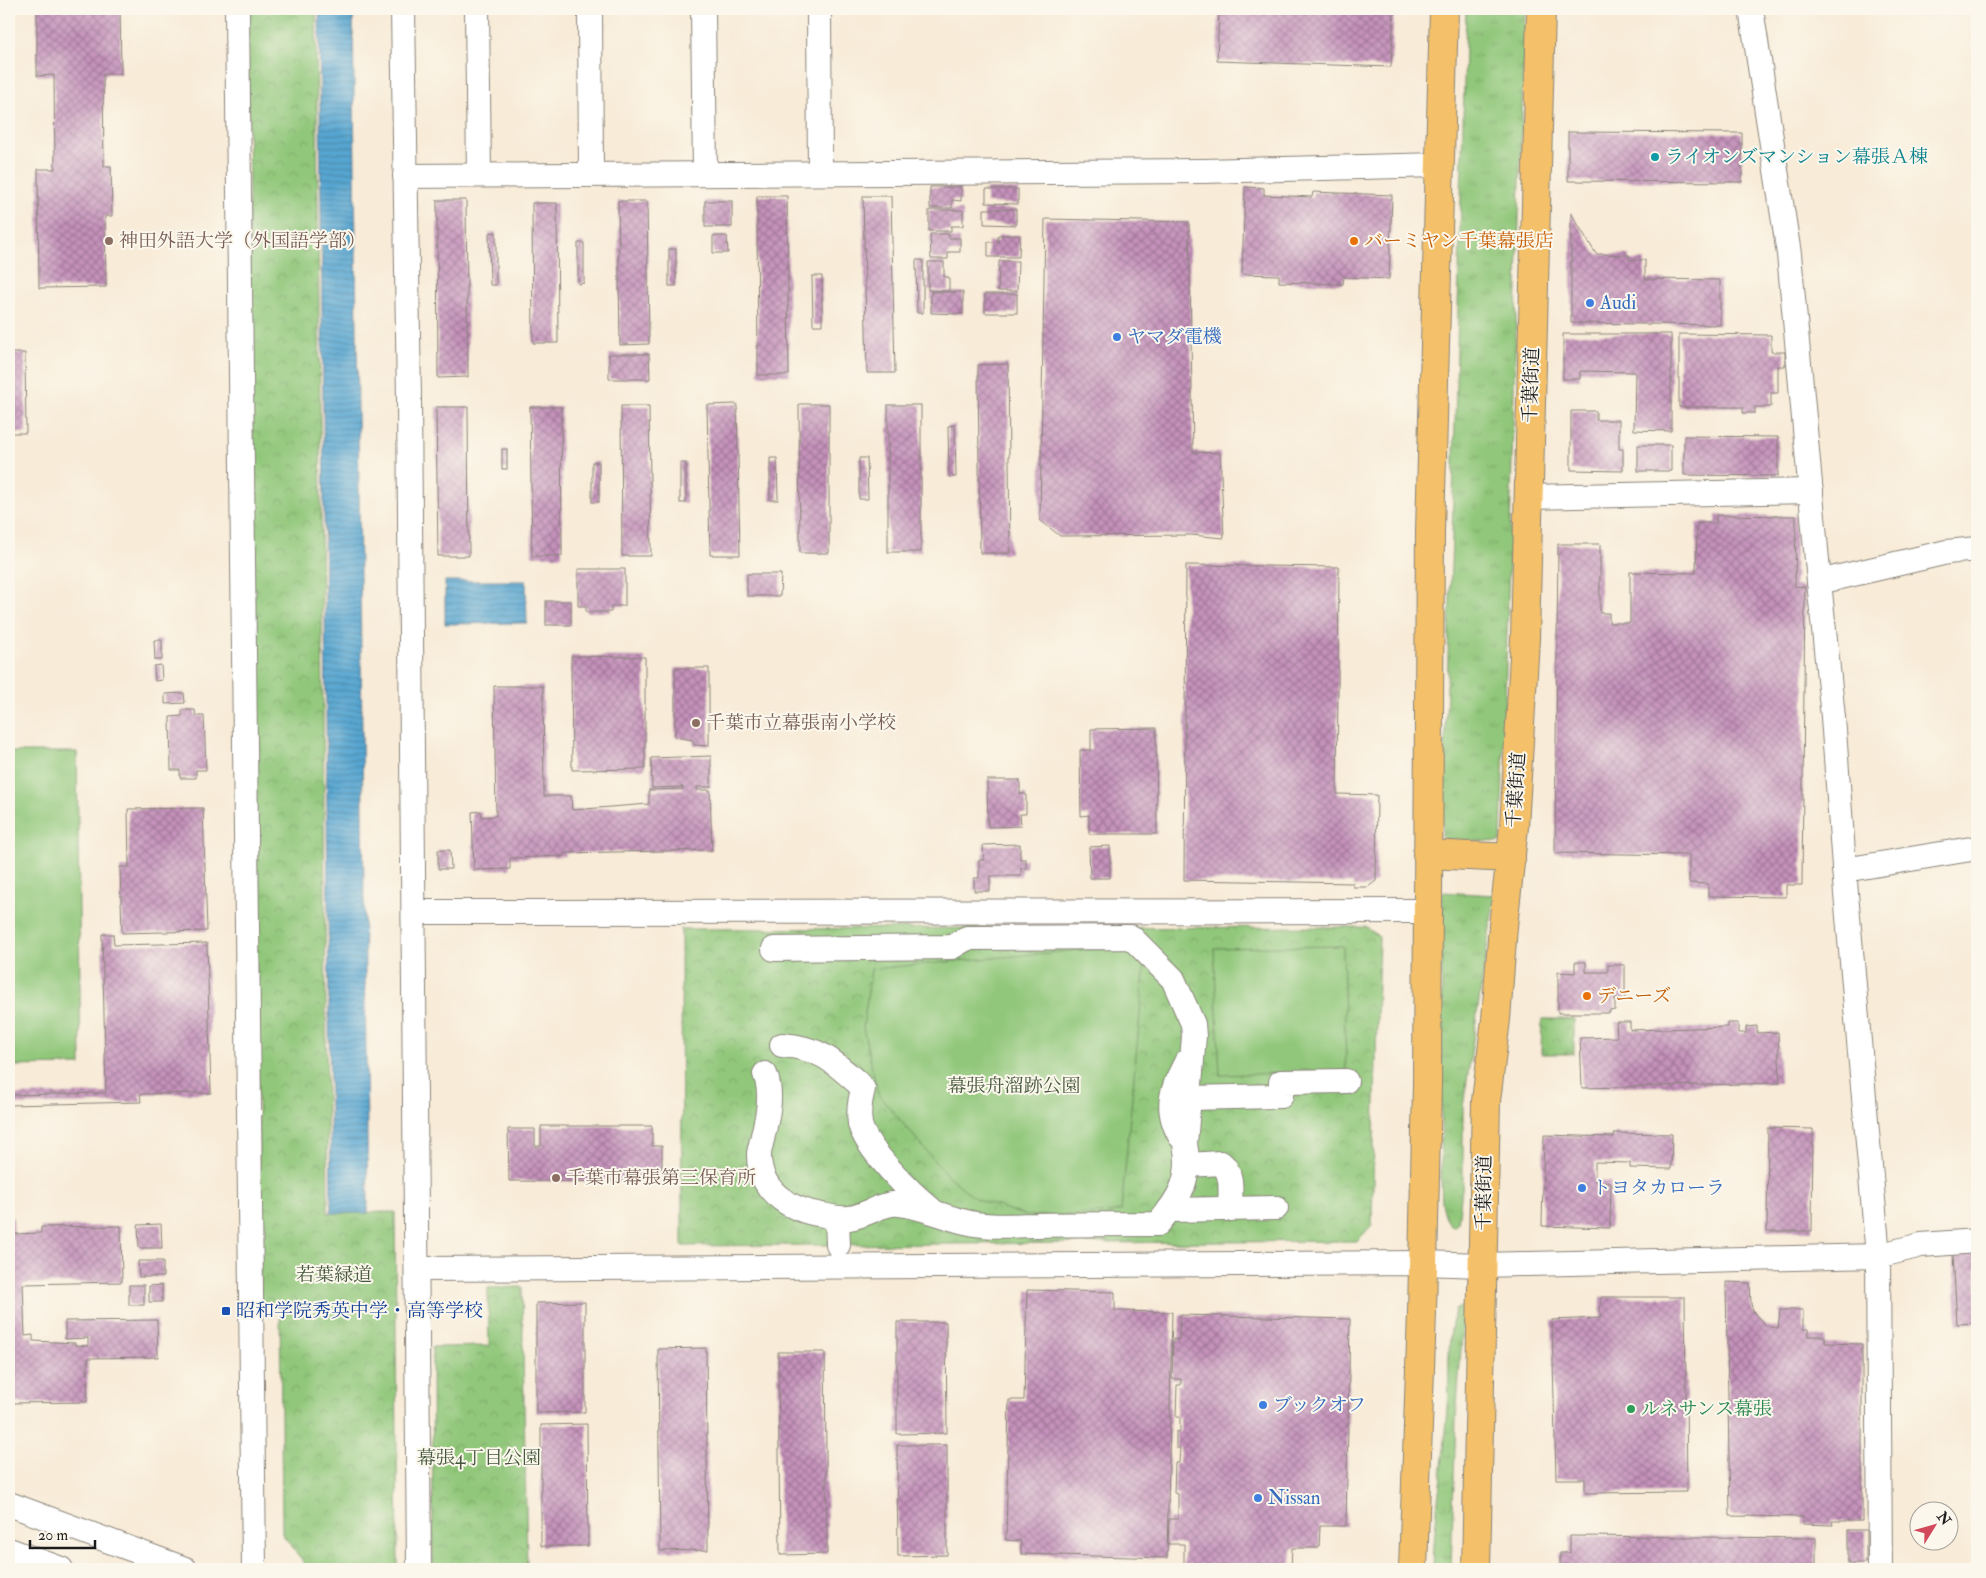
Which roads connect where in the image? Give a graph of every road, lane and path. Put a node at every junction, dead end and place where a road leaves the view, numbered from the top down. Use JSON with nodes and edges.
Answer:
{"nodes":[{"id":1,"x":237,"y":9,"type":"edge"},
{"id":2,"x":402,"y":9,"type":"edge"},
{"id":3,"x":477,"y":9,"type":"edge"},
{"id":4,"x":590,"y":9,"type":"edge"},
{"id":5,"x":703,"y":9,"type":"edge"},
{"id":6,"x":819,"y":9,"type":"edge"},
{"id":7,"x":1444,"y":9,"type":"edge"},
{"id":8,"x":1542,"y":9,"type":"edge"},
{"id":9,"x":1751,"y":9,"type":"edge"},
{"id":10,"x":1440,"y":165,"type":"junction"},
{"id":11,"x":820,"y":172,"type":"junction"},
{"id":12,"x":705,"y":173,"type":"junction"},
{"id":13,"x":591,"y":174,"type":"junction"},
{"id":14,"x":479,"y":175,"type":"junction"},
{"id":15,"x":405,"y":176,"type":"junction"},
{"id":16,"x":1811,"y":491,"type":"junction"},
{"id":17,"x":1528,"y":497,"type":"junction"},
{"id":18,"x":1977,"y":549,"type":"edge"},
{"id":19,"x":1818,"y":582,"type":"junction"},
{"id":20,"x":1977,"y":848,"type":"edge"},
{"id":21,"x":1427,"y":854,"type":"junction"},
{"id":22,"x":1511,"y":858,"type":"junction"},
{"id":23,"x":1844,"y":870,"type":"junction"},
{"id":24,"x":1428,"y":911,"type":"junction"},
{"id":25,"x":414,"y":912,"type":"junction"},
{"id":26,"x":774,"y":949,"type":"dead end"},
{"id":27,"x":782,"y":1045,"type":"dead end"},
{"id":28,"x":1193,"y":1050,"type":"junction"},
{"id":29,"x":765,"y":1074,"type":"dead end"},
{"id":30,"x":1346,"y":1081,"type":"dead end"},
{"id":31,"x":1189,"y":1098,"type":"junction"},
{"id":32,"x":1186,"y":1154,"type":"junction"},
{"id":33,"x":902,"y":1181,"type":"junction"},
{"id":34,"x":891,"y":1203,"type":"junction"},
{"id":35,"x":1276,"y":1208,"type":"dead end"},
{"id":36,"x":1230,"y":1209,"type":"junction"},
{"id":37,"x":936,"y":1214,"type":"junction"},
{"id":38,"x":837,"y":1218,"type":"junction"},
{"id":39,"x":1162,"y":1225,"type":"junction"},
{"id":40,"x":1977,"y":1240,"type":"edge"},
{"id":41,"x":838,"y":1245,"type":"dead end"},
{"id":42,"x":1878,"y":1256,"type":"junction"},
{"id":43,"x":1422,"y":1263,"type":"junction"},
{"id":44,"x":1482,"y":1265,"type":"junction"},
{"id":45,"x":417,"y":1270,"type":"junction"},
{"id":46,"x":9,"y":1504,"type":"edge"},
{"id":47,"x":9,"y":1550,"type":"edge"},
{"id":48,"x":61,"y":1569,"type":"edge"},
{"id":49,"x":185,"y":1569,"type":"edge"},
{"id":50,"x":254,"y":1569,"type":"edge"},
{"id":51,"x":419,"y":1569,"type":"edge"},
{"id":52,"x":1413,"y":1569,"type":"edge"},
{"id":53,"x":1476,"y":1569,"type":"edge"},
{"id":54,"x":1880,"y":1569,"type":"edge"}],
"edges":[{"from":1,"to":50,"type":"street"},
{"from":2,"to":15,"type":"street"},
{"from":3,"to":14,"type":"street"},
{"from":4,"to":13,"type":"street"},
{"from":5,"to":12,"type":"street"},
{"from":6,"to":11,"type":"street"},
{"from":7,"to":10,"type":"highway"},
{"from":8,"to":17,"type":"highway","name":"千葉街道"},
{"from":9,"to":16,"type":"street"},
{"from":10,"to":11,"type":"street"},
{"from":10,"to":21,"type":"highway"},
{"from":11,"to":12,"type":"street"},
{"from":12,"to":13,"type":"street"},
{"from":13,"to":14,"type":"street"},
{"from":14,"to":15,"type":"street"},
{"from":15,"to":25,"type":"street"},
{"from":16,"to":17,"type":"street"},
{"from":16,"to":19,"type":"street"},
{"from":17,"to":22,"type":"highway","name":"千葉街道"},
{"from":18,"to":19,"type":"street"},
{"from":19,"to":23,"type":"street"},
{"from":20,"to":23,"type":"street"},
{"from":21,"to":22,"type":"highway"},
{"from":21,"to":24,"type":"highway"},
{"from":22,"to":44,"type":"highway","name":"千葉街道"},
{"from":23,"to":42,"type":"street"},
{"from":24,"to":25,"type":"street"},
{"from":24,"to":43,"type":"highway"},
{"from":25,"to":45,"type":"street"},
{"from":26,"to":28,"type":"street"},
{"from":27,"to":33,"type":"street"},
{"from":28,"to":31,"type":"street"},
{"from":28,"to":32,"type":"street"},
{"from":29,"to":38,"type":"street"},
{"from":30,"to":31,"type":"street"},
{"from":31,"to":32,"type":"street"},
{"from":32,"to":36,"type":"street"},
{"from":32,"to":39,"type":"street"},
{"from":33,"to":34,"type":"street"},
{"from":33,"to":37,"type":"street"},
{"from":34,"to":37,"type":"street"},
{"from":34,"to":38,"type":"street"},
{"from":35,"to":36,"type":"street"},
{"from":36,"to":39,"type":"street"},
{"from":37,"to":39,"type":"street"},
{"from":38,"to":41,"type":"street"},
{"from":40,"to":42,"type":"street"},
{"from":42,"to":44,"type":"street"},
{"from":42,"to":54,"type":"street"},
{"from":43,"to":44,"type":"street"},
{"from":43,"to":45,"type":"street"},
{"from":43,"to":52,"type":"highway"},
{"from":44,"to":53,"type":"highway","name":"千葉街道"},
{"from":45,"to":51,"type":"street"},
{"from":46,"to":49,"type":"street"},
{"from":47,"to":48,"type":"street"}]}
